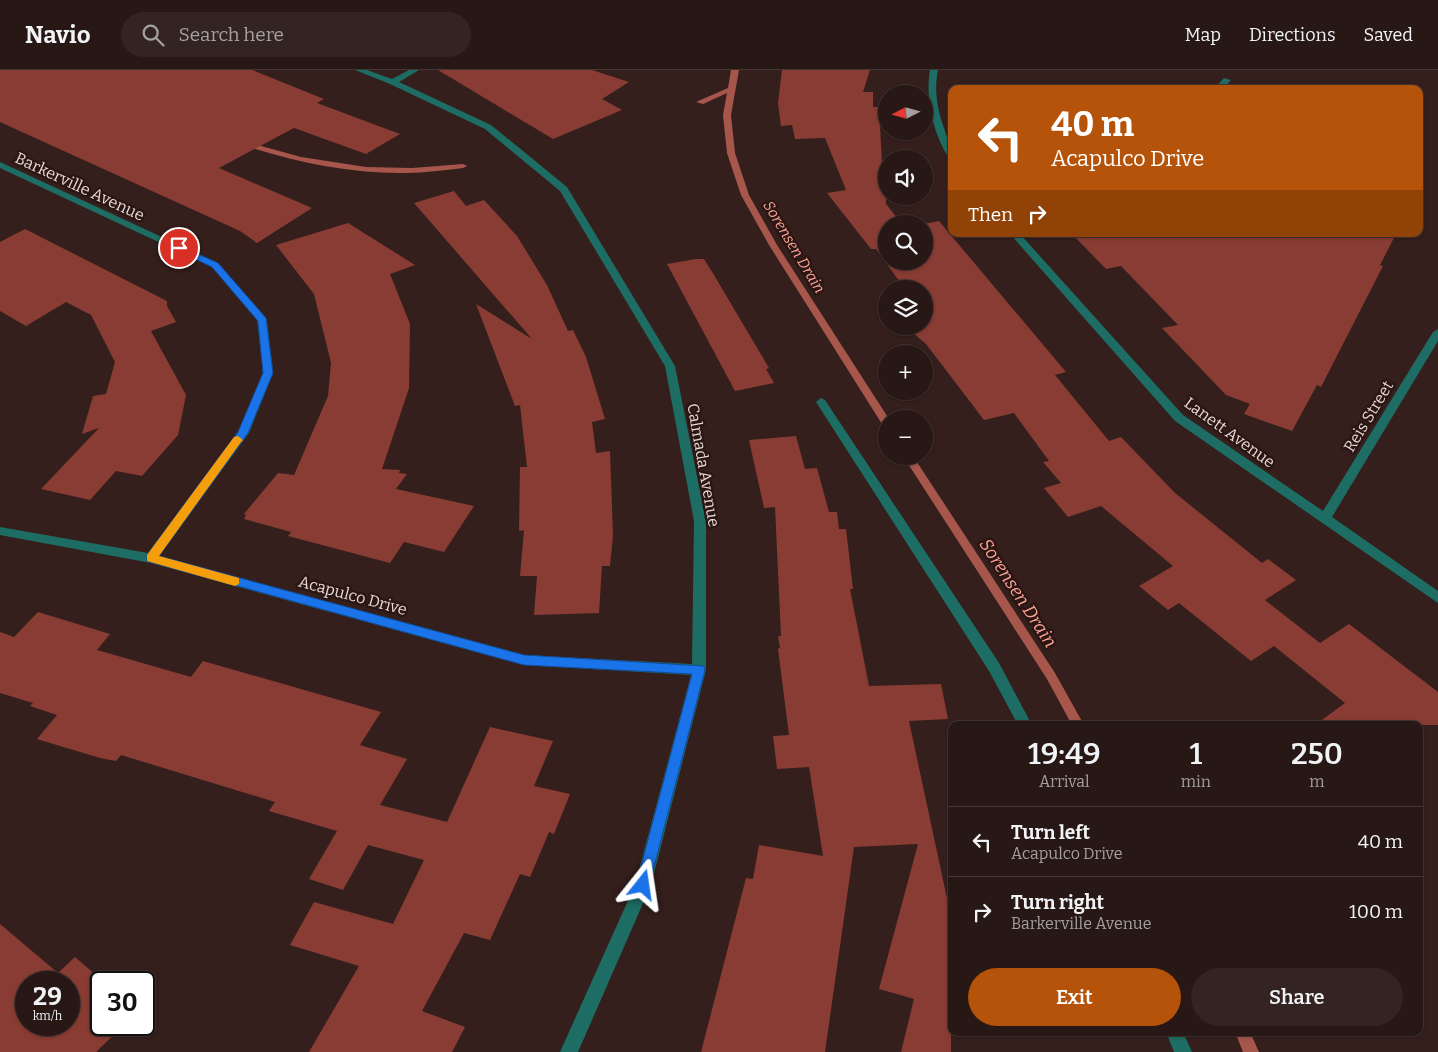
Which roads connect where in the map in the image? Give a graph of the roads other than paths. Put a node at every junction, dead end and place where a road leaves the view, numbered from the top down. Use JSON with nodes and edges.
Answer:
{"nodes":[{"id":1,"x":359,"y":70,"type":"edge"},
{"id":2,"x":415,"y":70,"type":"edge"},
{"id":3,"x":934,"y":70,"type":"edge"},
{"id":4,"x":1226,"y":80,"type":"dead end"},
{"id":5,"x":393,"y":82,"type":"junction"},
{"id":6,"x":1222,"y":85,"type":"edge"},
{"id":7,"x":948,"y":147,"type":"edge"},
{"id":8,"x":0,"y":165,"type":"edge"},
{"id":9,"x":1018,"y":237,"type":"edge"},
{"id":10,"x":1438,"y":332,"type":"edge"},
{"id":11,"x":821,"y":402,"type":"dead end"},
{"id":12,"x":1326,"y":518,"type":"junction"},
{"id":13,"x":0,"y":531,"type":"edge"},
{"id":14,"x":151,"y":558,"type":"junction"},
{"id":15,"x":1438,"y":598,"type":"edge"},
{"id":16,"x":699,"y":670,"type":"junction"},
{"id":17,"x":1023,"y":721,"type":"edge"},
{"id":18,"x":1176,"y":1036,"type":"edge"},
{"id":19,"x":570,"y":1052,"type":"edge"},
{"id":20,"x":1182,"y":1052,"type":"edge"}],
"edges":[{"from":1,"to":5,"type":"street","name":"Calmada Avenue"},
{"from":2,"to":5,"type":"street"},
{"from":3,"to":7,"type":"street"},
{"from":4,"to":6,"type":"street"},
{"from":5,"to":16,"type":"street","name":"Calmada Avenue"},
{"from":8,"to":14,"type":"street","name":"Barkerville Avenue"},
{"from":9,"to":12,"type":"street","name":"Lanett Avenue"},
{"from":10,"to":12,"type":"street","name":"Reis Street"},
{"from":11,"to":17,"type":"street"},
{"from":12,"to":15,"type":"street","name":"Lanett Avenue"},
{"from":13,"to":14,"type":"street","name":"Acapulco Drive"},
{"from":14,"to":16,"type":"street","name":"Acapulco Drive"},
{"from":16,"to":19,"type":"street","name":"Calmada Avenue"},
{"from":18,"to":20,"type":"street"}]}
